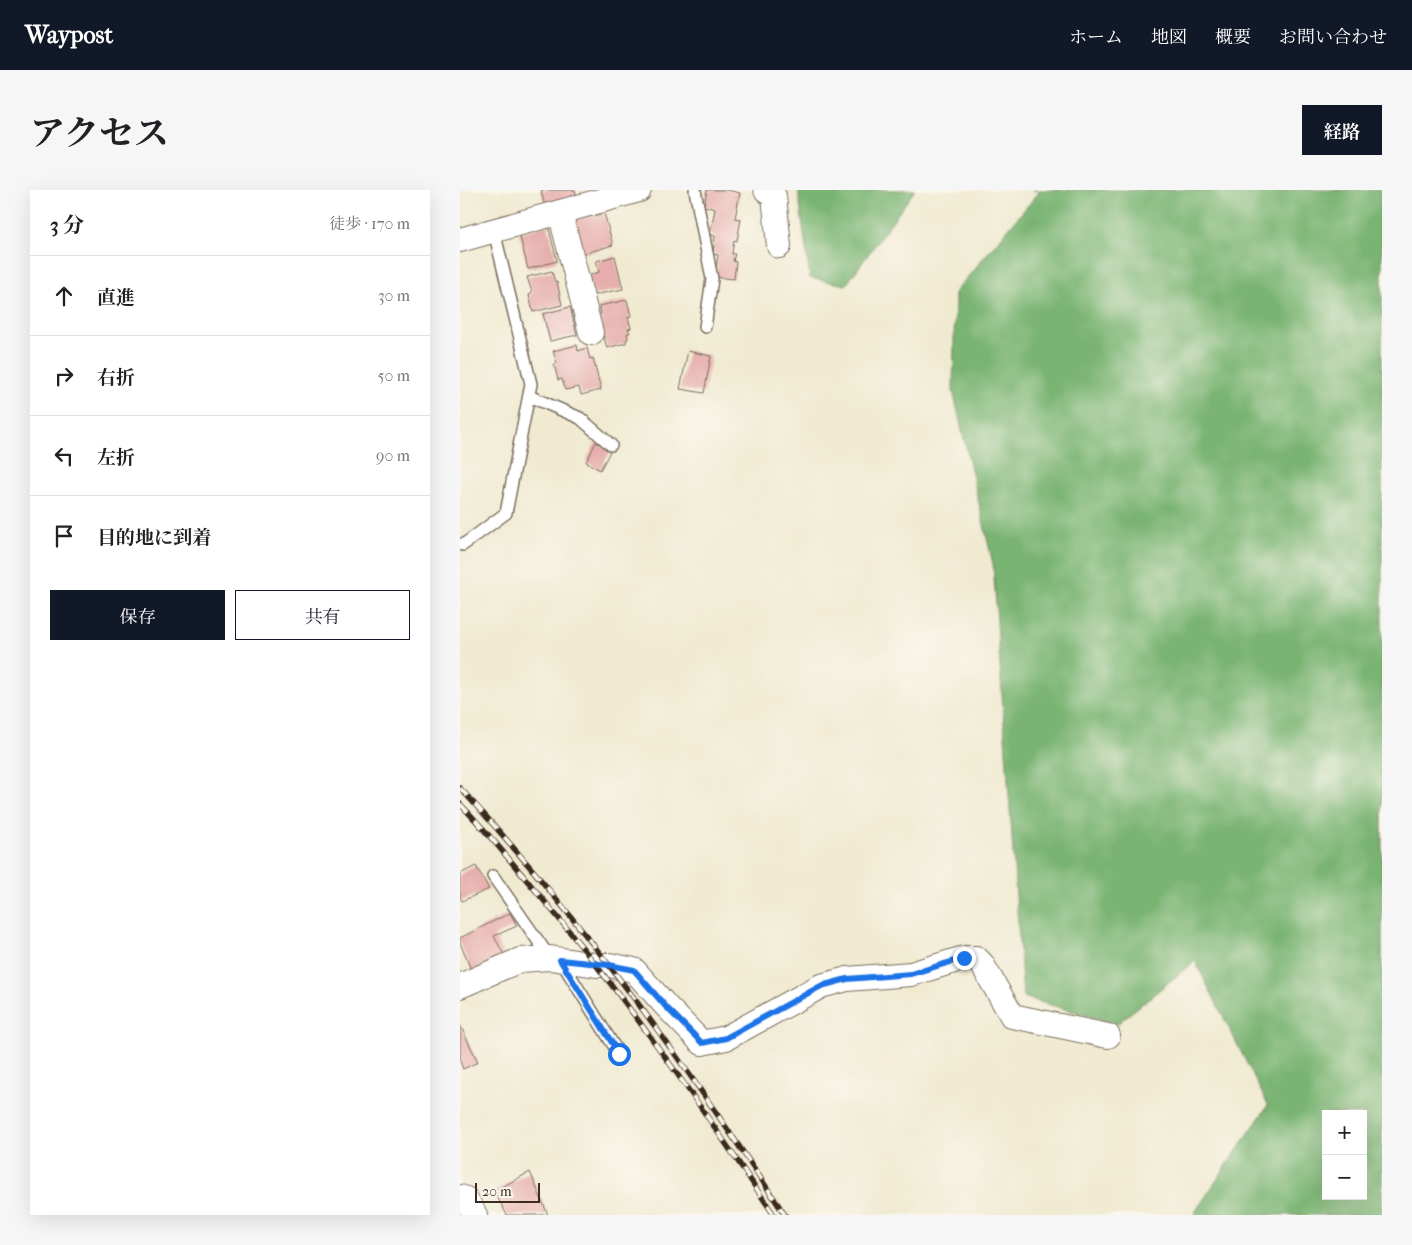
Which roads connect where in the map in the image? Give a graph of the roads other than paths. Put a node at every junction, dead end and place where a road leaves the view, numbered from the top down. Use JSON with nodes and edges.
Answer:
{"nodes":[{"id":1,"x":639,"y":190,"type":"edge"},
{"id":2,"x":695,"y":190,"type":"edge"},
{"id":3,"x":766,"y":190,"type":"edge"},
{"id":4,"x":560,"y":212,"type":"junction"},
{"id":5,"x":494,"y":231,"type":"junction"},
{"id":6,"x":460,"y":240,"type":"edge"},
{"id":7,"x":779,"y":246,"type":"dead end"},
{"id":8,"x":705,"y":327,"type":"dead end"},
{"id":9,"x":591,"y":333,"type":"dead end"},
{"id":10,"x":528,"y":396,"type":"junction"},
{"id":11,"x":611,"y":445,"type":"dead end"},
{"id":12,"x":460,"y":544,"type":"edge"},
{"id":13,"x":493,"y":876,"type":"dead end"},
{"id":14,"x":555,"y":959,"type":"junction"},
{"id":15,"x":460,"y":986,"type":"edge"},
{"id":16,"x":1108,"y":1036,"type":"dead end"},
{"id":17,"x":619,"y":1054,"type":"dead end"},
{"id":18,"x":460,"y":1197,"type":"edge"},
{"id":19,"x":475,"y":1215,"type":"edge"}],
"edges":[{"from":1,"to":4,"type":"street"},
{"from":2,"to":8,"type":"lane"},
{"from":3,"to":7,"type":"street"},
{"from":4,"to":5,"type":"street"},
{"from":4,"to":9,"type":"street"},
{"from":5,"to":6,"type":"street"},
{"from":5,"to":10,"type":"lane"},
{"from":10,"to":11,"type":"lane"},
{"from":10,"to":12,"type":"lane"},
{"from":13,"to":14,"type":"lane"},
{"from":14,"to":15,"type":"street"},
{"from":14,"to":16,"type":"street"},
{"from":14,"to":17,"type":"lane"},
{"from":18,"to":19,"type":"street"}]}
